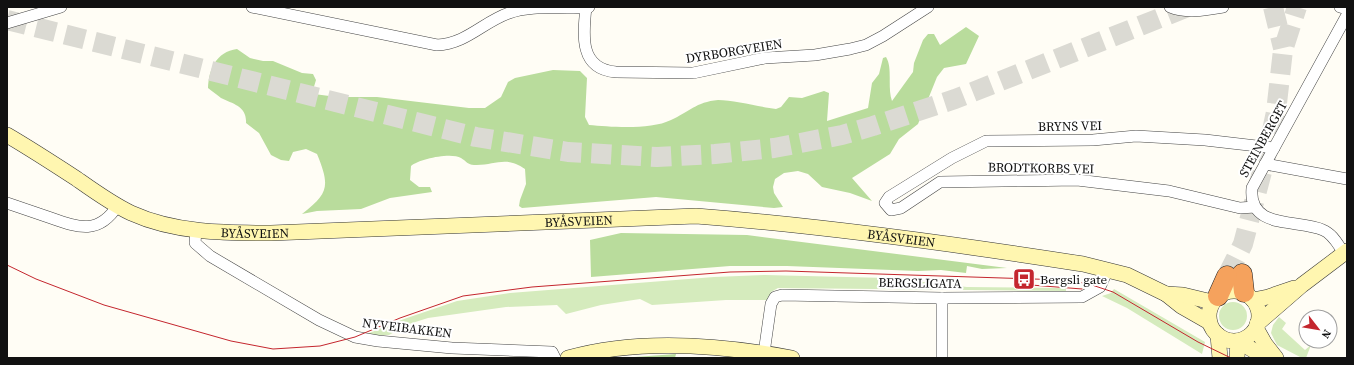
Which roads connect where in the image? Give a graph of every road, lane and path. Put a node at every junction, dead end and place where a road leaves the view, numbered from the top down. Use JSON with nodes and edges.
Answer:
{"nodes":[{"id":1,"x":60,"y":7,"type":"edge"},
{"id":2,"x":252,"y":7,"type":"edge"},
{"id":3,"x":588,"y":7,"type":"edge"},
{"id":4,"x":928,"y":7,"type":"edge"},
{"id":5,"x":1170,"y":7,"type":"edge"},
{"id":6,"x":1223,"y":7,"type":"edge"},
{"id":7,"x":1340,"y":7,"type":"edge"},
{"id":8,"x":1347,"y":9,"type":"edge"},
{"id":9,"x":1347,"y":16,"type":"edge"},
{"id":10,"x":7,"y":22,"type":"edge"},
{"id":11,"x":7,"y":135,"type":"edge"},
{"id":12,"x":1274,"y":148,"type":"junction"},
{"id":13,"x":1265,"y":164,"type":"junction"},
{"id":14,"x":1347,"y":179,"type":"edge"},
{"id":15,"x":7,"y":203,"type":"edge"},
{"id":16,"x":885,"y":203,"type":"joint"},
{"id":17,"x":118,"y":205,"type":"junction"},
{"id":18,"x":1255,"y":207,"type":"junction"},
{"id":19,"x":196,"y":230,"type":"junction"},
{"id":20,"x":1346,"y":252,"type":"edge"},
{"id":21,"x":1108,"y":269,"type":"junction"},
{"id":22,"x":1302,"y":285,"type":"junction"},
{"id":23,"x":1242,"y":286,"type":"junction"},
{"id":24,"x":1166,"y":294,"type":"junction"},
{"id":25,"x":942,"y":298,"type":"junction"},
{"id":26,"x":1215,"y":299,"type":"junction"},
{"id":27,"x":1209,"y":322,"type":"junction"},
{"id":28,"x":1257,"y":326,"type":"junction"},
{"id":29,"x":1218,"y":335,"type":"junction"},
{"id":30,"x":1238,"y":340,"type":"junction"},
{"id":31,"x":764,"y":353,"type":"junction"},
{"id":32,"x":554,"y":358,"type":"edge"},
{"id":33,"x":568,"y":358,"type":"edge"},
{"id":34,"x":792,"y":358,"type":"edge"},
{"id":35,"x":942,"y":358,"type":"edge"},
{"id":36,"x":1220,"y":358,"type":"edge"},
{"id":37,"x":1237,"y":358,"type":"edge"},
{"id":38,"x":1266,"y":358,"type":"edge"},
{"id":39,"x":1276,"y":358,"type":"edge"}],
"edges":[{"from":1,"to":10,"type":"street"},
{"from":2,"to":3,"type":"street"},
{"from":3,"to":4,"type":"street","name":"DYRBORGVEIEN"},
{"from":5,"to":6,"type":"street"},
{"from":7,"to":8,"type":"street"},
{"from":9,"to":12,"type":"street","name":"STEINBERGET"},
{"from":11,"to":17,"type":"main road","name":"BYÅSVEIEN"},
{"from":12,"to":13,"type":"street","name":"STEINBERGET"},
{"from":12,"to":16,"type":"street","name":"BRYNS VEI"},
{"from":13,"to":14,"type":"street"},
{"from":13,"to":18,"type":"street","name":"STEINBERGET"},
{"from":15,"to":17,"type":"street"},
{"from":16,"to":18,"type":"street","name":"BRODTKORBS VEI"},
{"from":17,"to":19,"type":"main road","name":"BYÅSVEIEN"},
{"from":18,"to":20,"type":"street"},
{"from":19,"to":21,"type":"main road","name":"BYÅSVEIEN"},
{"from":19,"to":32,"type":"street","name":"NYVEIBAKKEN"},
{"from":20,"to":22,"type":"main road"},
{"from":21,"to":24,"type":"main road","name":"BYÅSVEIEN"},
{"from":21,"to":25,"type":"street","name":"BERGSLIGATA"},
{"from":22,"to":23,"type":"main road"},
{"from":22,"to":28,"type":"main road"},
{"from":23,"to":26,"type":"highway"},
{"from":23,"to":28,"type":"main road"},
{"from":24,"to":26,"type":"main road","name":"BYÅSVEIEN"},
{"from":24,"to":27,"type":"main road","name":"BYÅSVEIEN"},
{"from":25,"to":31,"type":"street","name":"BERGSLIGATA"},
{"from":25,"to":35,"type":"street"},
{"from":26,"to":27,"type":"main road"},
{"from":27,"to":29,"type":"main road"},
{"from":28,"to":30,"type":"main road"},
{"from":28,"to":39,"type":"main road"},
{"from":29,"to":30,"type":"main road"},
{"from":29,"to":36,"type":"main road"},
{"from":30,"to":37,"type":"main road"},
{"from":30,"to":38,"type":"main road"},
{"from":31,"to":33,"type":"main road"},
{"from":31,"to":34,"type":"main road"}]}
